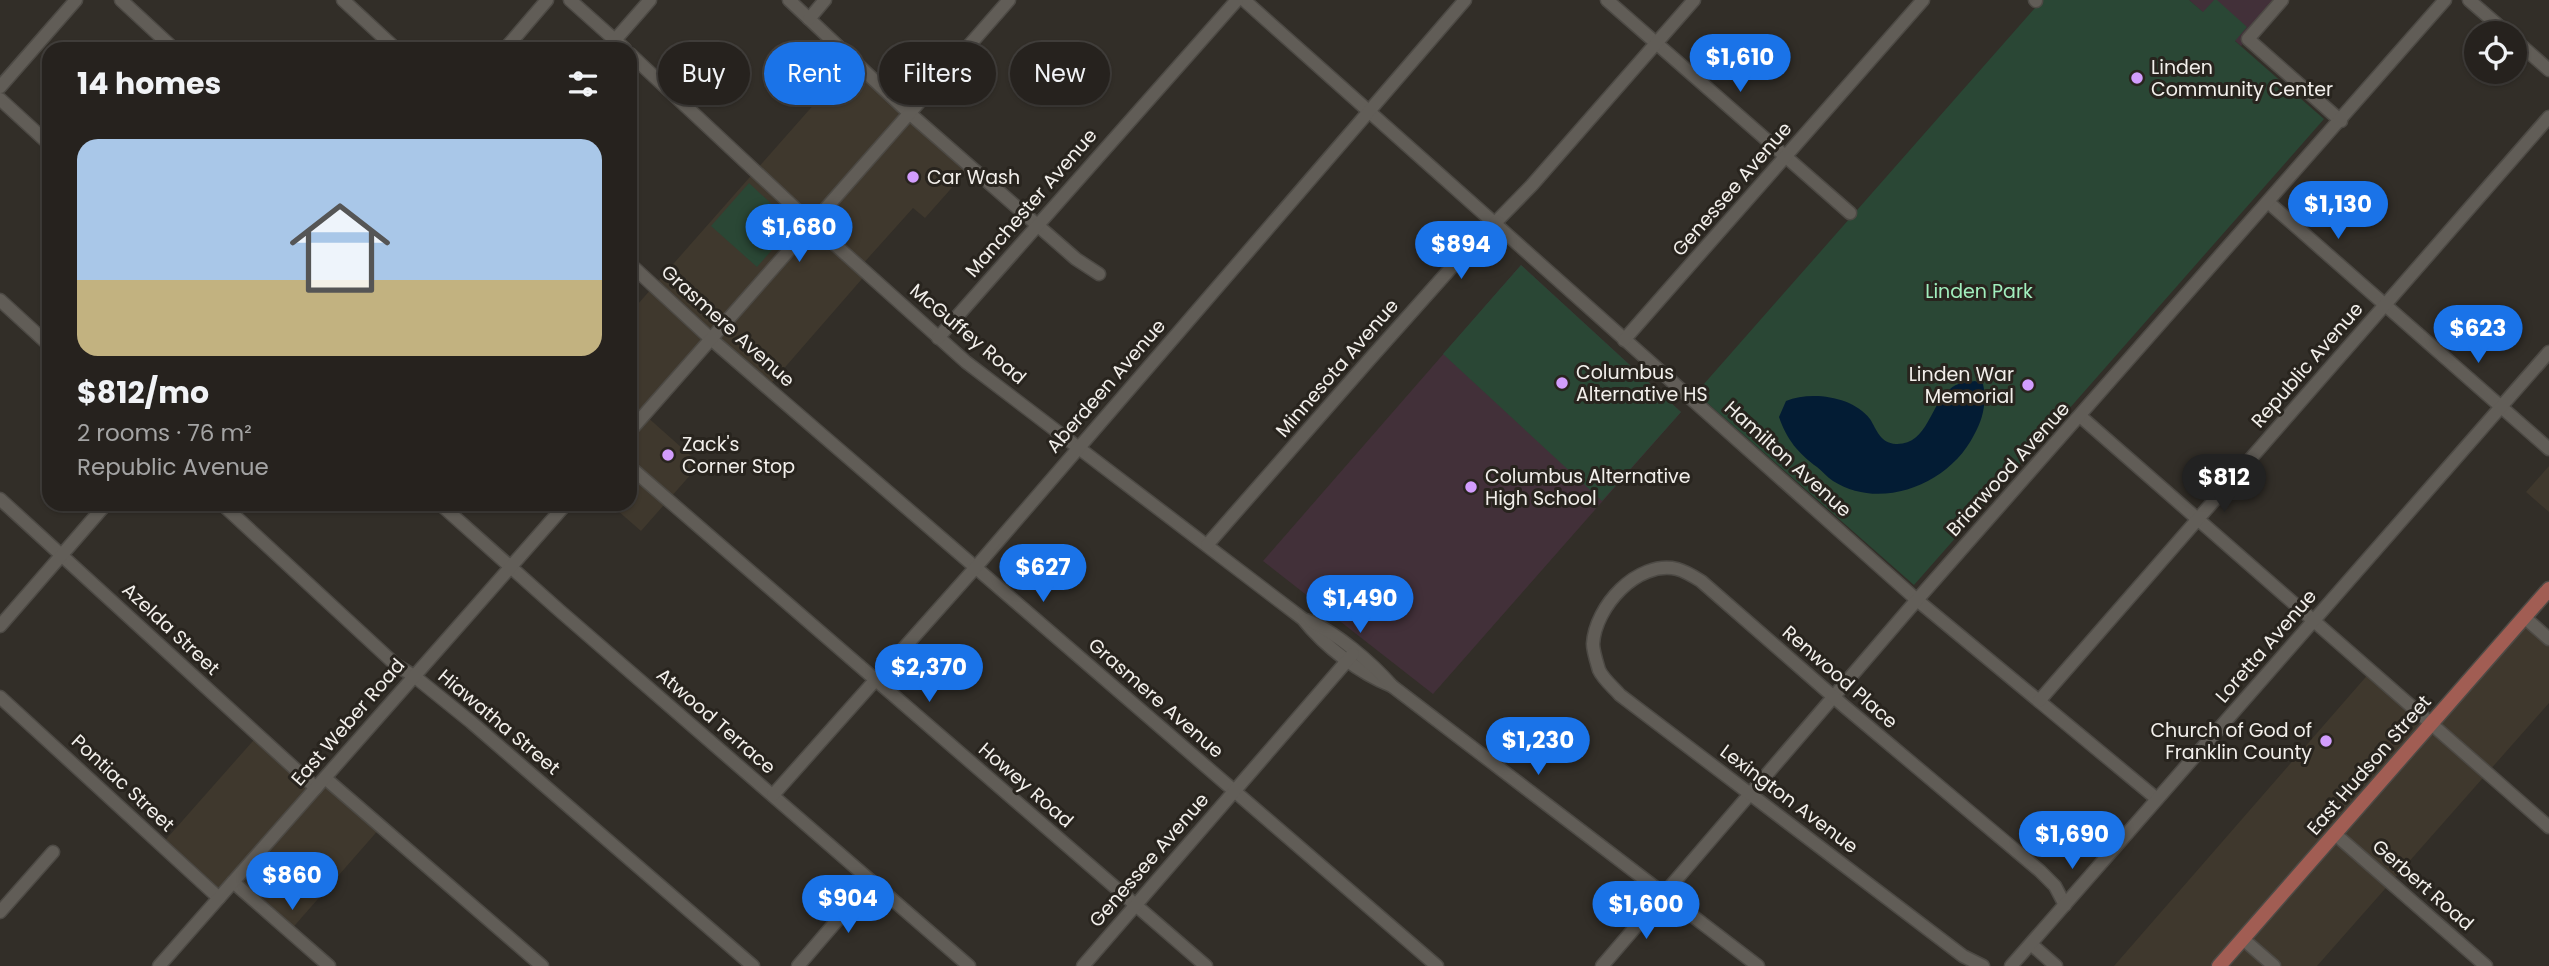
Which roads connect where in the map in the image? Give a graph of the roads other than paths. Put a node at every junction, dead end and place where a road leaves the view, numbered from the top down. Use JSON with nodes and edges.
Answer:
{"nodes":[{"id":1,"x":76,"y":0,"type":"edge"},
{"id":2,"x":121,"y":0,"type":"edge"},
{"id":3,"x":343,"y":0,"type":"edge"},
{"id":4,"x":547,"y":0,"type":"edge"},
{"id":5,"x":570,"y":0,"type":"edge"},
{"id":6,"x":650,"y":0,"type":"edge"},
{"id":7,"x":789,"y":0,"type":"edge"},
{"id":8,"x":825,"y":0,"type":"edge"},
{"id":9,"x":1009,"y":0,"type":"edge"},
{"id":10,"x":1237,"y":0,"type":"edge"},
{"id":11,"x":1244,"y":0,"type":"edge"},
{"id":12,"x":1465,"y":0,"type":"edge"},
{"id":13,"x":1607,"y":0,"type":"edge"},
{"id":14,"x":1694,"y":0,"type":"edge"},
{"id":15,"x":1923,"y":0,"type":"edge"},
{"id":16,"x":2282,"y":0,"type":"edge"},
{"id":17,"x":2445,"y":0,"type":"edge"},
{"id":18,"x":2469,"y":0,"type":"edge"},
{"id":19,"x":809,"y":19,"type":"junction"},
{"id":20,"x":2493,"y":21,"type":"edge"},
{"id":21,"x":166,"y":42,"type":"edge"},
{"id":22,"x":389,"y":42,"type":"edge"},
{"id":23,"x":511,"y":42,"type":"edge"},
{"id":24,"x":617,"y":42,"type":"edge"},
{"id":25,"x":622,"y":42,"type":"edge"},
{"id":26,"x":1656,"y":43,"type":"junction"},
{"id":27,"x":2527,"y":51,"type":"edge"},
{"id":28,"x":637,"y":61,"type":"edge"},
{"id":29,"x":2549,"y":70,"type":"edge"},
{"id":30,"x":0,"y":87,"type":"edge"},
{"id":31,"x":0,"y":99,"type":"edge"},
{"id":32,"x":1369,"y":110,"type":"junction"},
{"id":33,"x":910,"y":113,"type":"junction"},
{"id":34,"x":2549,"y":117,"type":"edge"},
{"id":35,"x":2341,"y":121,"type":"junction"},
{"id":36,"x":42,"y":138,"type":"edge"},
{"id":37,"x":1785,"y":157,"type":"junction"},
{"id":38,"x":2268,"y":202,"type":"junction"},
{"id":39,"x":1850,"y":213,"type":"dead end"},
{"id":40,"x":812,"y":224,"type":"junction"},
{"id":41,"x":1495,"y":224,"type":"junction"},
{"id":42,"x":1038,"y":225,"type":"junction"},
{"id":43,"x":637,"y":270,"type":"edge"},
{"id":44,"x":1100,"y":274,"type":"dead end"},
{"id":45,"x":0,"y":300,"type":"edge"},
{"id":46,"x":2385,"y":306,"type":"junction"},
{"id":47,"x":938,"y":338,"type":"junction"},
{"id":48,"x":42,"y":339,"type":"edge"},
{"id":49,"x":711,"y":339,"type":"junction"},
{"id":50,"x":1624,"y":340,"type":"junction"},
{"id":51,"x":2549,"y":352,"type":"edge"},
{"id":52,"x":2501,"y":407,"type":"junction"},
{"id":53,"x":2080,"y":416,"type":"junction"},
{"id":54,"x":637,"y":423,"type":"edge"},
{"id":55,"x":1079,"y":447,"type":"junction"},
{"id":56,"x":2549,"y":449,"type":"edge"},
{"id":57,"x":637,"y":473,"type":"edge"},
{"id":58,"x":0,"y":499,"type":"edge"},
{"id":59,"x":100,"y":511,"type":"edge"},
{"id":60,"x":230,"y":511,"type":"edge"},
{"id":61,"x":448,"y":511,"type":"edge"},
{"id":62,"x":560,"y":511,"type":"edge"},
{"id":63,"x":2197,"y":520,"type":"junction"},
{"id":64,"x":1207,"y":545,"type":"junction"},
{"id":65,"x":62,"y":556,"type":"junction"},
{"id":66,"x":510,"y":567,"type":"junction"},
{"id":67,"x":976,"y":567,"type":"junction"},
{"id":68,"x":2549,"y":589,"type":"edge"},
{"id":69,"x":1917,"y":600,"type":"junction"},
{"id":70,"x":2524,"y":617,"type":"junction"},
{"id":71,"x":2313,"y":621,"type":"junction"},
{"id":72,"x":0,"y":626,"type":"edge"},
{"id":73,"x":2549,"y":639,"type":"edge"},
{"id":74,"x":1593,"y":645,"type":"joint"},
{"id":75,"x":1351,"y":656,"type":"junction"},
{"id":76,"x":414,"y":676,"type":"junction"},
{"id":77,"x":876,"y":681,"type":"junction"},
{"id":78,"x":0,"y":696,"type":"edge"},
{"id":79,"x":1833,"y":697,"type":"junction"},
{"id":80,"x":2039,"y":701,"type":"junction"},
{"id":81,"x":2431,"y":724,"type":"junction"},
{"id":82,"x":320,"y":783,"type":"junction"},
{"id":83,"x":1234,"y":791,"type":"junction"},
{"id":84,"x":1752,"y":794,"type":"junction"},
{"id":85,"x":773,"y":795,"type":"junction"},
{"id":86,"x":2157,"y":799,"type":"junction"},
{"id":87,"x":2549,"y":827,"type":"edge"},
{"id":88,"x":2335,"y":834,"type":"junction"},
{"id":89,"x":53,"y":852,"type":"dead end"},
{"id":90,"x":871,"y":881,"type":"junction"},
{"id":91,"x":233,"y":883,"type":"junction"},
{"id":92,"x":1664,"y":894,"type":"junction"},
{"id":93,"x":219,"y":898,"type":"junction"},
{"id":94,"x":1136,"y":905,"type":"junction"},
{"id":95,"x":2065,"y":905,"type":"junction"},
{"id":96,"x":0,"y":912,"type":"edge"},
{"id":97,"x":2243,"y":939,"type":"junction"},
{"id":98,"x":2031,"y":944,"type":"junction"},
{"id":99,"x":159,"y":966,"type":"edge"},
{"id":100,"x":329,"y":966,"type":"edge"},
{"id":101,"x":542,"y":966,"type":"edge"},
{"id":102,"x":753,"y":966,"type":"edge"},
{"id":103,"x":798,"y":966,"type":"edge"},
{"id":104,"x":969,"y":966,"type":"edge"},
{"id":105,"x":1083,"y":966,"type":"edge"},
{"id":106,"x":1206,"y":966,"type":"edge"},
{"id":107,"x":1437,"y":966,"type":"edge"},
{"id":108,"x":1602,"y":966,"type":"edge"},
{"id":109,"x":1758,"y":966,"type":"edge"},
{"id":110,"x":1983,"y":966,"type":"edge"},
{"id":111,"x":2011,"y":966,"type":"edge"},
{"id":112,"x":2056,"y":966,"type":"edge"},
{"id":113,"x":2219,"y":966,"type":"edge"},
{"id":114,"x":2274,"y":966,"type":"edge"},
{"id":115,"x":2486,"y":966,"type":"edge"}],
"edges":[{"from":1,"to":30,"type":"street"},
{"from":2,"to":21,"type":"street"},
{"from":3,"to":22,"type":"street"},
{"from":4,"to":23,"type":"street"},
{"from":5,"to":24,"type":"street"},
{"from":6,"to":25,"type":"street"},
{"from":7,"to":19,"type":"street"},
{"from":8,"to":19,"type":"street"},
{"from":9,"to":33,"type":"street"},
{"from":10,"to":42,"type":"street","name":"Manchester Avenue"},
{"from":11,"to":32,"type":"street","name":"Hamilton Avenue"},
{"from":12,"to":32,"type":"street","name":"Aberdeen Avenue"},
{"from":13,"to":26,"type":"street"},
{"from":14,"to":26,"type":"street","name":"Minnesota Avenue"},
{"from":15,"to":37,"type":"street","name":"Genessee Avenue"},
{"from":16,"to":35,"type":"street"},
{"from":17,"to":35,"type":"street","name":"Briarwood Avenue"},
{"from":18,"to":20,"type":"street"},
{"from":19,"to":33,"type":"street"},
{"from":26,"to":37,"type":"street"},
{"from":26,"to":41,"type":"street","name":"Minnesota Avenue"},
{"from":27,"to":29,"type":"street"},
{"from":28,"to":40,"type":"street","name":"McGuffey Road"},
{"from":31,"to":36,"type":"street"},
{"from":32,"to":41,"type":"street","name":"Hamilton Avenue"},
{"from":32,"to":55,"type":"street","name":"Aberdeen Avenue"},
{"from":33,"to":40,"type":"street"},
{"from":33,"to":42,"type":"street"},
{"from":34,"to":46,"type":"street","name":"Republic Avenue"},
{"from":35,"to":38,"type":"street","name":"Briarwood Avenue"},
{"from":37,"to":39,"type":"street"},
{"from":37,"to":50,"type":"street","name":"Genessee Avenue"},
{"from":38,"to":46,"type":"street"},
{"from":38,"to":53,"type":"street","name":"Briarwood Avenue"},
{"from":40,"to":47,"type":"street","name":"McGuffey Road"},
{"from":40,"to":49,"type":"street"},
{"from":41,"to":50,"type":"street","name":"Hamilton Avenue"},
{"from":41,"to":64,"type":"street","name":"Minnesota Avenue"},
{"from":42,"to":44,"type":"street"},
{"from":42,"to":47,"type":"street","name":"Manchester Avenue"},
{"from":43,"to":49,"type":"street","name":"Grasmere Avenue"},
{"from":45,"to":48,"type":"street"},
{"from":46,"to":52,"type":"street"},
{"from":46,"to":63,"type":"street","name":"Republic Avenue"},
{"from":47,"to":55,"type":"street","name":"McGuffey Road"},
{"from":49,"to":54,"type":"street"},
{"from":49,"to":67,"type":"street","name":"Grasmere Avenue"},
{"from":50,"to":69,"type":"street","name":"Hamilton Avenue"},
{"from":51,"to":52,"type":"street","name":"Loretta Avenue"},
{"from":52,"to":56,"type":"street"},
{"from":52,"to":71,"type":"street","name":"Loretta Avenue"},
{"from":53,"to":63,"type":"street"},
{"from":53,"to":69,"type":"street","name":"Briarwood Avenue"},
{"from":55,"to":64,"type":"street","name":"McGuffey Road"},
{"from":55,"to":67,"type":"street","name":"Aberdeen Avenue"},
{"from":57,"to":77,"type":"street","name":"Howey Road"},
{"from":58,"to":65,"type":"street","name":"Azelda Street"},
{"from":59,"to":65,"type":"street"},
{"from":60,"to":76,"type":"street","name":"Hiawatha Street"},
{"from":61,"to":66,"type":"street","name":"Atwood Terrace"},
{"from":62,"to":66,"type":"street","name":"East Weber Road"},
{"from":63,"to":71,"type":"street"},
{"from":63,"to":80,"type":"street","name":"Republic Avenue"},
{"from":64,"to":75,"type":"street","name":"McGuffey Road"},
{"from":65,"to":72,"type":"street"},
{"from":65,"to":82,"type":"street","name":"Azelda Street"},
{"from":66,"to":76,"type":"street","name":"East Weber Road"},
{"from":66,"to":85,"type":"street","name":"Atwood Terrace"},
{"from":67,"to":77,"type":"street","name":"Aberdeen Avenue"},
{"from":67,"to":83,"type":"street","name":"Grasmere Avenue"},
{"from":68,"to":70,"type":"main road","name":"East Hudson Street"},
{"from":69,"to":79,"type":"street","name":"Briarwood Avenue"},
{"from":69,"to":80,"type":"street","name":"Hamilton Avenue"},
{"from":70,"to":73,"type":"street"},
{"from":70,"to":81,"type":"main road","name":"East Hudson Street"},
{"from":71,"to":81,"type":"street"},
{"from":71,"to":86,"type":"street","name":"Loretta Avenue"},
{"from":74,"to":79,"type":"street","name":"Renwood Place"},
{"from":74,"to":84,"type":"street","name":"Lexington Avenue"},
{"from":75,"to":83,"type":"street","name":"Genessee Avenue"},
{"from":75,"to":92,"type":"street","name":"McGuffey Road"},
{"from":76,"to":82,"type":"street","name":"East Weber Road"},
{"from":76,"to":102,"type":"street","name":"Hiawatha Street"},
{"from":77,"to":85,"type":"street","name":"Aberdeen Avenue"},
{"from":77,"to":94,"type":"street","name":"Howey Road"},
{"from":78,"to":93,"type":"street","name":"Pontiac Street"},
{"from":79,"to":84,"type":"street","name":"Briarwood Avenue"},
{"from":79,"to":95,"type":"street","name":"Renwood Place"},
{"from":80,"to":86,"type":"street","name":"Hamilton Avenue"},
{"from":81,"to":87,"type":"street"},
{"from":81,"to":88,"type":"main road","name":"East Hudson Street"},
{"from":82,"to":91,"type":"street","name":"East Weber Road"},
{"from":82,"to":101,"type":"street","name":"Azelda Street"},
{"from":83,"to":94,"type":"street","name":"Genessee Avenue"},
{"from":83,"to":107,"type":"street","name":"Grasmere Avenue"},
{"from":84,"to":92,"type":"street","name":"Briarwood Avenue"},
{"from":84,"to":110,"type":"street","name":"Lexington Avenue"},
{"from":85,"to":90,"type":"street","name":"Atwood Terrace"},
{"from":86,"to":95,"type":"street","name":"Loretta Avenue"},
{"from":88,"to":97,"type":"main road","name":"East Hudson Street"},
{"from":88,"to":115,"type":"street","name":"Gerbert Road"},
{"from":89,"to":96,"type":"street"},
{"from":90,"to":103,"type":"street"},
{"from":90,"to":104,"type":"street","name":"Atwood Terrace"},
{"from":91,"to":93,"type":"street","name":"East Weber Road"},
{"from":91,"to":100,"type":"street"},
{"from":92,"to":108,"type":"street","name":"Briarwood Avenue"},
{"from":92,"to":109,"type":"street","name":"McGuffey Road"},
{"from":93,"to":99,"type":"street","name":"East Weber Road"},
{"from":94,"to":105,"type":"street","name":"Genessee Avenue"},
{"from":94,"to":106,"type":"street","name":"Howey Road"},
{"from":95,"to":98,"type":"street","name":"Loretta Avenue"},
{"from":97,"to":113,"type":"main road","name":"East Hudson Street"},
{"from":97,"to":114,"type":"street"},
{"from":98,"to":111,"type":"street","name":"Loretta Avenue"},
{"from":98,"to":112,"type":"street"}]}
